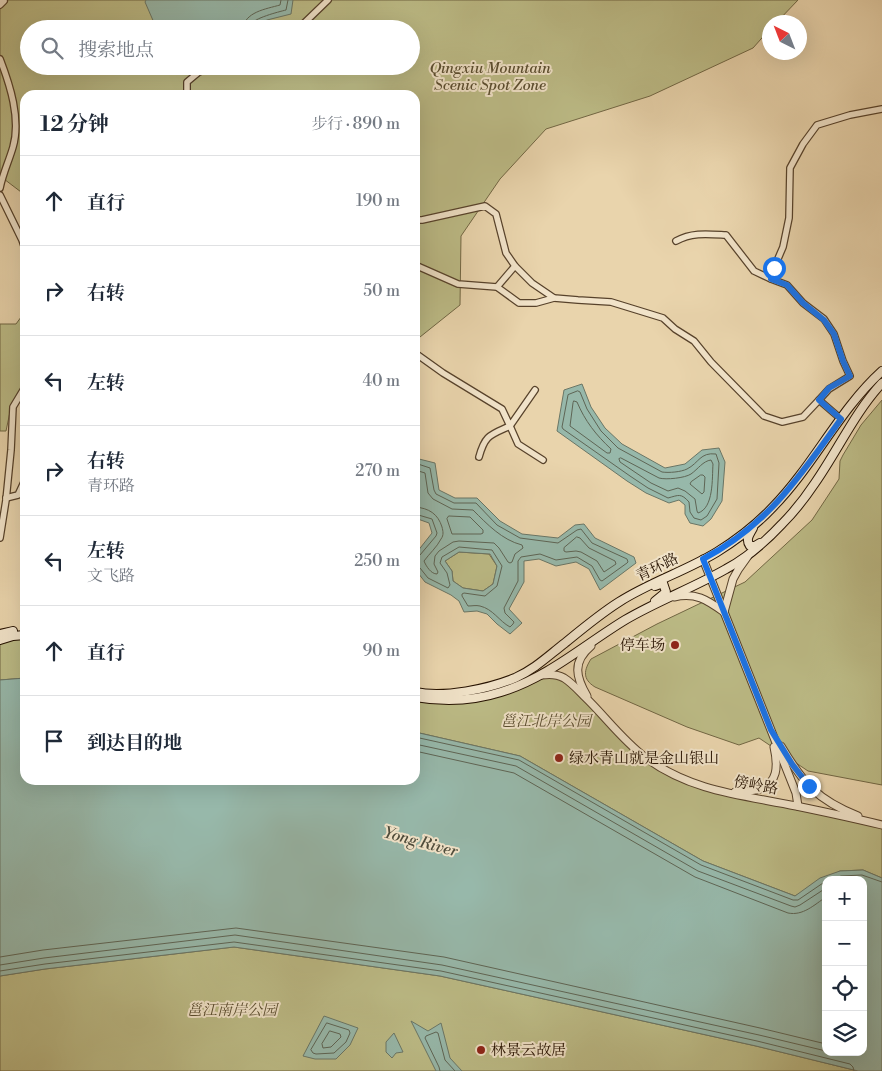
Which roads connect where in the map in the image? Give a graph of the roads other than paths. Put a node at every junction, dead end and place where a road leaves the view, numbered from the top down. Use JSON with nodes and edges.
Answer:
{"nodes":[{"id":1,"x":1,"y":0,"type":"edge"},
{"id":2,"x":328,"y":0,"type":"edge"},
{"id":3,"x":0,"y":5,"type":"edge"},
{"id":4,"x":307,"y":20,"type":"edge"},
{"id":5,"x":0,"y":59,"type":"edge"},
{"id":6,"x":195,"y":75,"type":"edge"},
{"id":7,"x":187,"y":90,"type":"edge"},
{"id":8,"x":882,"y":109,"type":"edge"},
{"id":9,"x":0,"y":188,"type":"edge"},
{"id":10,"x":0,"y":195,"type":"edge"},
{"id":11,"x":420,"y":220,"type":"edge"},
{"id":12,"x":20,"y":236,"type":"edge"},
{"id":13,"x":676,"y":241,"type":"dead end"},
{"id":14,"x":514,"y":266,"type":"junction"},
{"id":15,"x":420,"y":268,"type":"edge"},
{"id":16,"x":771,"y":279,"type":"junction"},
{"id":17,"x":497,"y":287,"type":"junction"},
{"id":18,"x":554,"y":298,"type":"junction"},
{"id":19,"x":420,"y":357,"type":"edge"},
{"id":20,"x":882,"y":371,"type":"edge"},
{"id":21,"x":882,"y":383,"type":"edge"},
{"id":22,"x":535,"y":390,"type":"dead end"},
{"id":23,"x":20,"y":396,"type":"edge"},
{"id":24,"x":819,"y":400,"type":"junction"},
{"id":25,"x":841,"y":419,"type":"junction"},
{"id":26,"x":510,"y":426,"type":"junction"},
{"id":27,"x":480,"y":457,"type":"dead end"},
{"id":28,"x":543,"y":460,"type":"dead end"},
{"id":29,"x":20,"y":495,"type":"edge"},
{"id":30,"x":6,"y":498,"type":"junction"},
{"id":31,"x":757,"y":522,"type":"junction"},
{"id":32,"x":770,"y":536,"type":"junction"},
{"id":33,"x":0,"y":538,"type":"edge"},
{"id":34,"x":752,"y":552,"type":"junction"},
{"id":35,"x":703,"y":559,"type":"junction"},
{"id":36,"x":710,"y":577,"type":"junction"},
{"id":37,"x":638,"y":591,"type":"junction"},
{"id":38,"x":663,"y":600,"type":"junction"},
{"id":39,"x":645,"y":609,"type":"junction"},
{"id":40,"x":724,"y":612,"type":"junction"},
{"id":41,"x":20,"y":630,"type":"edge"},
{"id":42,"x":608,"y":631,"type":"junction"},
{"id":43,"x":0,"y":634,"type":"edge"},
{"id":44,"x":20,"y":635,"type":"edge"},
{"id":45,"x":0,"y":640,"type":"edge"},
{"id":46,"x":538,"y":675,"type":"junction"},
{"id":47,"x":420,"y":692,"type":"edge"},
{"id":48,"x":420,"y":699,"type":"edge"},
{"id":49,"x":593,"y":705,"type":"junction"},
{"id":50,"x":771,"y":730,"type":"junction"},
{"id":51,"x":720,"y":792,"type":"junction"},
{"id":52,"x":798,"y":806,"type":"junction"},
{"id":53,"x":882,"y":825,"type":"edge"}],
"edges":[{"from":1,"to":3,"type":"street"},
{"from":2,"to":4,"type":"street"},
{"from":5,"to":9,"type":"street"},
{"from":6,"to":7,"type":"street"},
{"from":8,"to":16,"type":"street"},
{"from":10,"to":12,"type":"street"},
{"from":11,"to":14,"type":"street"},
{"from":13,"to":16,"type":"street"},
{"from":14,"to":17,"type":"street"},
{"from":14,"to":18,"type":"street"},
{"from":15,"to":17,"type":"street"},
{"from":16,"to":24,"type":"street"},
{"from":17,"to":18,"type":"street"},
{"from":18,"to":24,"type":"street"},
{"from":19,"to":26,"type":"street"},
{"from":20,"to":25,"type":"main road","name":"青环路"},
{"from":21,"to":32,"type":"main road"},
{"from":22,"to":26,"type":"street"},
{"from":23,"to":30,"type":"street"},
{"from":24,"to":25,"type":"street"},
{"from":25,"to":31,"type":"main road","name":"青环路"},
{"from":26,"to":27,"type":"street"},
{"from":26,"to":28,"type":"street"},
{"from":29,"to":30,"type":"street"},
{"from":30,"to":33,"type":"street"},
{"from":31,"to":32,"type":"main road"},
{"from":31,"to":35,"type":"main road","name":"青环路"},
{"from":32,"to":34,"type":"main road"},
{"from":34,"to":36,"type":"main road"},
{"from":34,"to":40,"type":"street"},
{"from":35,"to":36,"type":"street"},
{"from":35,"to":37,"type":"main road","name":"青环路"},
{"from":36,"to":38,"type":"main road"},
{"from":36,"to":40,"type":"street"},
{"from":37,"to":39,"type":"main road"},
{"from":37,"to":47,"type":"main road"},
{"from":38,"to":39,"type":"main road"},
{"from":38,"to":40,"type":"street"},
{"from":39,"to":42,"type":"main road"},
{"from":40,"to":50,"type":"street"},
{"from":41,"to":43,"type":"main road"},
{"from":42,"to":46,"type":"main road"},
{"from":42,"to":49,"type":"street"},
{"from":44,"to":45,"type":"main road"},
{"from":46,"to":48,"type":"main road"},
{"from":46,"to":49,"type":"street"},
{"from":49,"to":51,"type":"street","name":"傍岭路"},
{"from":50,"to":51,"type":"street"},
{"from":50,"to":52,"type":"street"},
{"from":50,"to":53,"type":"street"},
{"from":51,"to":52,"type":"street","name":"傍岭路"},
{"from":52,"to":53,"type":"street","name":"傍岭路"}]}
